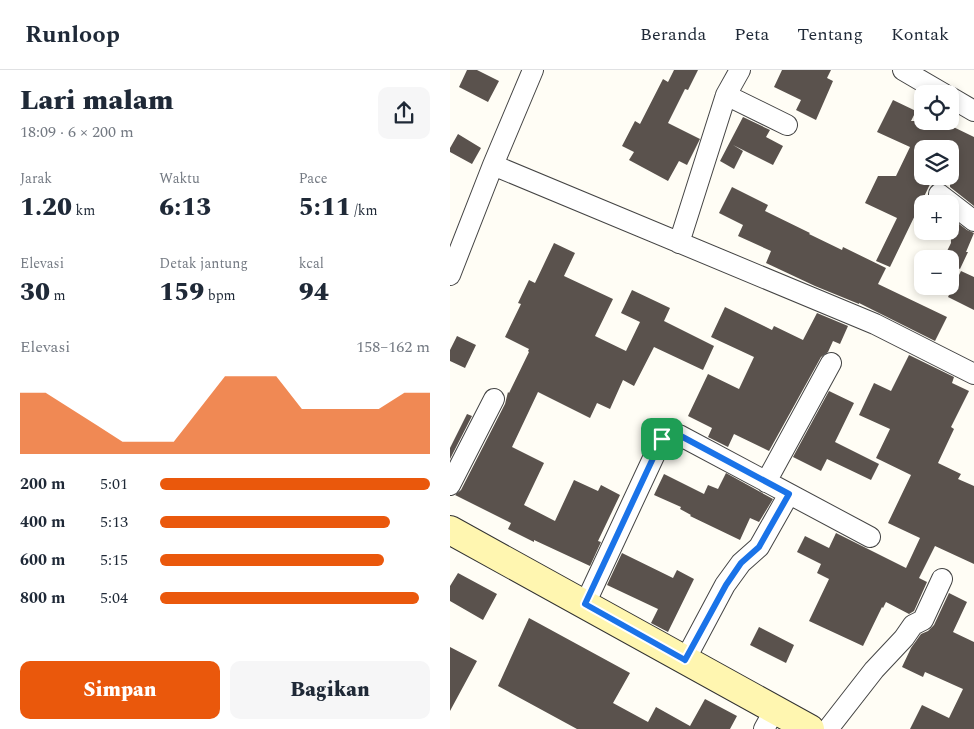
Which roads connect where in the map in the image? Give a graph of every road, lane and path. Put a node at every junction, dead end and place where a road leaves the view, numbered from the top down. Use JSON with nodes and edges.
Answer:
{"nodes":[{"id":1,"x":533,"y":70,"type":"edge"},
{"id":2,"x":740,"y":70,"type":"edge"},
{"id":3,"x":903,"y":70,"type":"edge"},
{"id":4,"x":929,"y":85,"type":"edge"},
{"id":5,"x":726,"y":96,"type":"junction"},
{"id":6,"x":959,"y":102,"type":"edge"},
{"id":7,"x":974,"y":111,"type":"edge"},
{"id":8,"x":787,"y":125,"type":"dead end"},
{"id":9,"x":492,"y":165,"type":"junction"},
{"id":10,"x":939,"y":194,"type":"dead end"},
{"id":11,"x":974,"y":221,"type":"edge"},
{"id":12,"x":679,"y":243,"type":"junction"},
{"id":13,"x":450,"y":275,"type":"edge"},
{"id":14,"x":831,"y":363,"type":"dead end"},
{"id":15,"x":974,"y":374,"type":"edge"},
{"id":16,"x":494,"y":399,"type":"dead end"},
{"id":17,"x":766,"y":482,"type":"junction"},
{"id":18,"x":450,"y":485,"type":"edge"},
{"id":19,"x":789,"y":494,"type":"junction"},
{"id":20,"x":450,"y":530,"type":"edge"},
{"id":21,"x":870,"y":538,"type":"dead end"},
{"id":22,"x":942,"y":579,"type":"dead end"},
{"id":23,"x":585,"y":604,"type":"junction"},
{"id":24,"x":685,"y":660,"type":"junction"},
{"id":25,"x":770,"y":719,"type":"edge"},
{"id":26,"x":810,"y":729,"type":"edge"},
{"id":27,"x":828,"y":729,"type":"edge"}],
"edges":[{"from":1,"to":9,"type":"street"},
{"from":2,"to":5,"type":"street"},
{"from":3,"to":4,"type":"street"},
{"from":5,"to":8,"type":"street"},
{"from":5,"to":12,"type":"street"},
{"from":6,"to":7,"type":"street"},
{"from":9,"to":12,"type":"street"},
{"from":9,"to":13,"type":"street"},
{"from":10,"to":11,"type":"street"},
{"from":12,"to":15,"type":"street"},
{"from":14,"to":17,"type":"street"},
{"from":16,"to":18,"type":"street"},
{"from":17,"to":19,"type":"street"},
{"from":17,"to":23,"type":"street"},
{"from":19,"to":21,"type":"street"},
{"from":19,"to":24,"type":"street"},
{"from":20,"to":23,"type":"street"},
{"from":22,"to":27,"type":"street"},
{"from":23,"to":24,"type":"street"},
{"from":24,"to":25,"type":"street"},
{"from":25,"to":26,"type":"street"}]}
